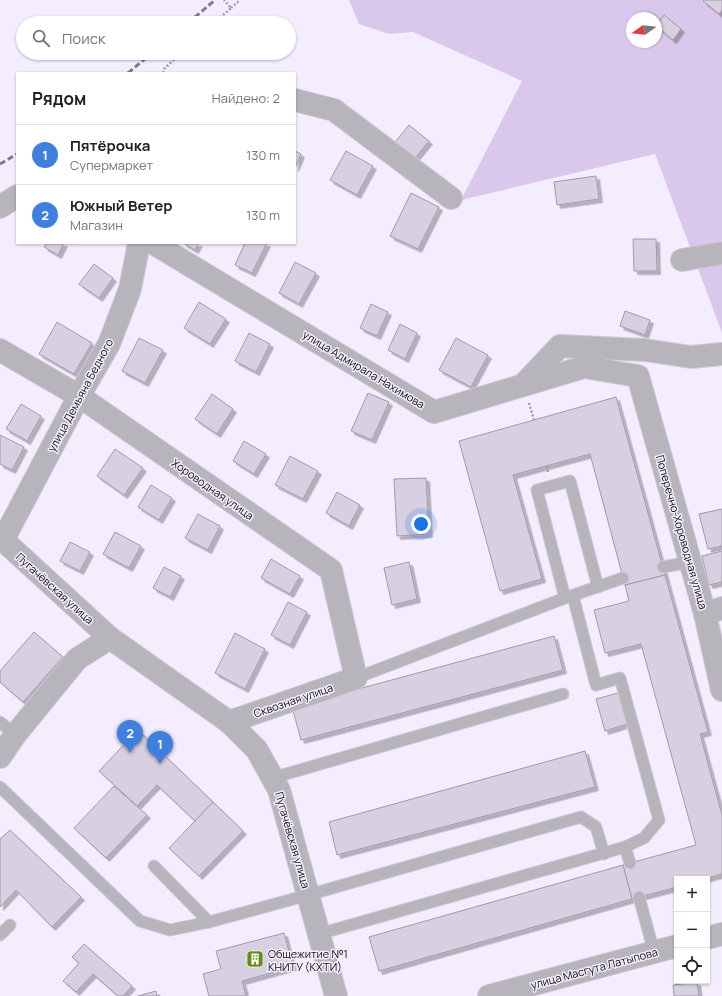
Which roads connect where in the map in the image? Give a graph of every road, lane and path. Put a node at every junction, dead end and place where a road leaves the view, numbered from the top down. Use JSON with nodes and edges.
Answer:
{"nodes":[{"id":1,"x":224,"y":0,"type":"edge"},
{"id":2,"x":240,"y":0,"type":"edge"},
{"id":3,"x":231,"y":8,"type":"junction"},
{"id":4,"x":222,"y":16,"type":"edge"},
{"id":5,"x":174,"y":60,"type":"edge"},
{"id":6,"x":163,"y":72,"type":"edge"},
{"id":7,"x":296,"y":100,"type":"edge"},
{"id":8,"x":16,"y":197,"type":"edge"},
{"id":9,"x":451,"y":198,"type":"dead end"},
{"id":10,"x":0,"y":207,"type":"edge"},
{"id":11,"x":139,"y":244,"type":"edge"},
{"id":12,"x":155,"y":244,"type":"edge"},
{"id":13,"x":722,"y":253,"type":"edge"},
{"id":14,"x":682,"y":260,"type":"dead end"},
{"id":15,"x":0,"y":350,"type":"edge"},
{"id":16,"x":722,"y":354,"type":"edge"},
{"id":17,"x":638,"y":376,"type":"joint"},
{"id":18,"x":523,"y":385,"type":"junction"},
{"id":19,"x":79,"y":396,"type":"junction"},
{"id":20,"x":1,"y":539,"type":"edge"},
{"id":21,"x":690,"y":562,"type":"junction"},
{"id":22,"x":663,"y":567,"type":"dead end"},
{"id":23,"x":623,"y":578,"type":"dead end"},
{"id":24,"x":598,"y":587,"type":"junction"},
{"id":25,"x":569,"y":597,"type":"junction"},
{"id":26,"x":713,"y":611,"type":"edge"},
{"id":27,"x":110,"y":638,"type":"junction"},
{"id":28,"x":356,"y":678,"type":"junction"},
{"id":29,"x":722,"y":690,"type":"edge"},
{"id":30,"x":563,"y":694,"type":"dead end"},
{"id":31,"x":229,"y":722,"type":"junction"},
{"id":32,"x":8,"y":729,"type":"edge"},
{"id":33,"x":0,"y":757,"type":"edge"},
{"id":34,"x":272,"y":778,"type":"junction"},
{"id":35,"x":0,"y":787,"type":"edge"},
{"id":36,"x":625,"y":847,"type":"junction"},
{"id":37,"x":604,"y":854,"type":"junction"},
{"id":38,"x":630,"y":864,"type":"dead end"},
{"id":39,"x":154,"y":866,"type":"dead end"},
{"id":40,"x":308,"y":896,"type":"junction"},
{"id":41,"x":639,"y":897,"type":"dead end"},
{"id":42,"x":209,"y":922,"type":"junction"},
{"id":43,"x":10,"y":925,"type":"dead end"},
{"id":44,"x":319,"y":934,"type":"junction"},
{"id":45,"x":722,"y":934,"type":"edge"},
{"id":46,"x":0,"y":935,"type":"edge"},
{"id":47,"x":710,"y":937,"type":"edge"},
{"id":48,"x":674,"y":947,"type":"edge"},
{"id":49,"x":654,"y":952,"type":"junction"},
{"id":50,"x":336,"y":996,"type":"edge"},
{"id":51,"x":489,"y":996,"type":"edge"}],
"edges":[{"from":1,"to":3,"type":"path"},
{"from":2,"to":3,"type":"path"},
{"from":3,"to":4,"type":"path"},
{"from":5,"to":6,"type":"path"},
{"from":7,"to":9,"type":"street"},
{"from":8,"to":10,"type":"street"},
{"from":11,"to":19,"type":"street","name":"улица Демьяна Бедного"},
{"from":12,"to":18,"type":"street","name":"улица Адмирала Нахимова"},
{"from":13,"to":14,"type":"street"},
{"from":15,"to":19,"type":"street","name":"Хороводная улица"},
{"from":16,"to":18,"type":"street"},
{"from":17,"to":18,"type":"street","name":"улица Адмирала Нахимова"},
{"from":17,"to":21,"type":"street","name":"Поперечно-Хороводная улица"},
{"from":19,"to":20,"type":"street","name":"улица Демьяна Бедного"},
{"from":19,"to":28,"type":"street","name":"Хороводная улица"},
{"from":20,"to":27,"type":"street","name":"Пугачёвская улица"},
{"from":21,"to":22,"type":"lane"},
{"from":21,"to":26,"type":"street","name":"Поперечно-Хороводная улица"},
{"from":23,"to":24,"type":"lane"},
{"from":24,"to":25,"type":"lane"},
{"from":24,"to":25,"type":"lane"},
{"from":25,"to":28,"type":"lane"},
{"from":25,"to":36,"type":"lane"},
{"from":26,"to":29,"type":"street","name":"Поперечно-Хороводная улица"},
{"from":27,"to":31,"type":"street","name":"Пугачёвская улица"},
{"from":27,"to":32,"type":"street"},
{"from":28,"to":31,"type":"street","name":"Сквозная улица"},
{"from":30,"to":34,"type":"lane"},
{"from":31,"to":34,"type":"street","name":"Пугачёвская улица"},
{"from":32,"to":33,"type":"street"},
{"from":34,"to":40,"type":"street","name":"Пугачёвская улица"},
{"from":35,"to":42,"type":"lane"},
{"from":36,"to":37,"type":"lane"},
{"from":36,"to":38,"type":"lane"},
{"from":37,"to":40,"type":"lane"},
{"from":37,"to":44,"type":"lane"},
{"from":39,"to":42,"type":"lane"},
{"from":40,"to":42,"type":"lane"},
{"from":40,"to":44,"type":"street","name":"Пугачёвская улица"},
{"from":41,"to":49,"type":"lane"},
{"from":43,"to":46,"type":"lane"},
{"from":44,"to":50,"type":"street","name":"Пугачёвская улица"},
{"from":45,"to":47,"type":"street"},
{"from":48,"to":49,"type":"street","name":"улица Масгута Латыпова"},
{"from":49,"to":51,"type":"street","name":"улица Масгута Латыпова"}]}
